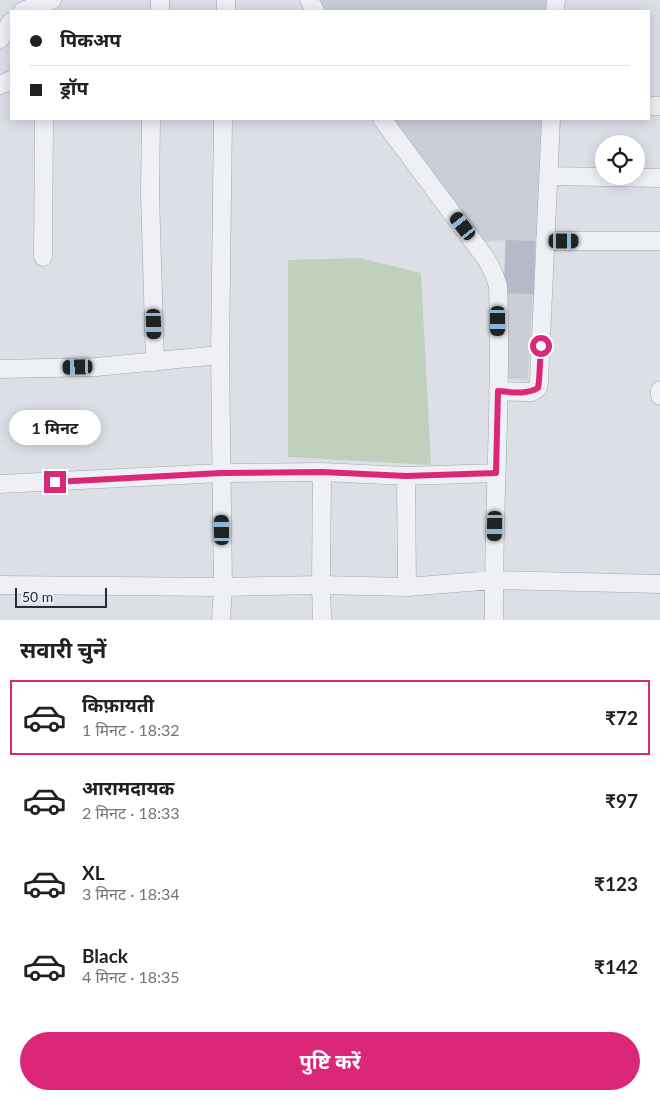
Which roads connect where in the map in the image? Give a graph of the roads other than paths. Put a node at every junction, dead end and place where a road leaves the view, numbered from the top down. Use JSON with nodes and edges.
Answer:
{"nodes":[{"id":1,"x":52,"y":0,"type":"edge"},
{"id":2,"x":26,"y":10,"type":"edge"},
{"id":3,"x":10,"y":23,"type":"edge"},
{"id":4,"x":0,"y":38,"type":"edge"},
{"id":5,"x":44,"y":120,"type":"edge"},
{"id":6,"x":151,"y":120,"type":"edge"},
{"id":7,"x":224,"y":120,"type":"edge"},
{"id":8,"x":383,"y":120,"type":"edge"},
{"id":9,"x":551,"y":120,"type":"edge"},
{"id":10,"x":548,"y":176,"type":"junction"},
{"id":11,"x":660,"y":178,"type":"edge"},
{"id":12,"x":545,"y":241,"type":"junction"},
{"id":13,"x":660,"y":241,"type":"edge"},
{"id":14,"x":43,"y":257,"type":"dead end"},
{"id":15,"x":220,"y":355,"type":"junction"},
{"id":16,"x":155,"y":362,"type":"junction"},
{"id":17,"x":0,"y":369,"type":"edge"},
{"id":18,"x":660,"y":390,"type":"edge"},
{"id":19,"x":498,"y":391,"type":"junction"},
{"id":20,"x":660,"y":396,"type":"edge"},
{"id":21,"x":322,"y":472,"type":"junction"},
{"id":22,"x":221,"y":473,"type":"junction"},
{"id":23,"x":496,"y":473,"type":"junction"},
{"id":24,"x":406,"y":476,"type":"junction"},
{"id":25,"x":0,"y":484,"type":"edge"},
{"id":26,"x":493,"y":580,"type":"junction"},
{"id":27,"x":660,"y":584,"type":"edge"},
{"id":28,"x":0,"y":585,"type":"edge"},
{"id":29,"x":321,"y":585,"type":"junction"},
{"id":30,"x":223,"y":587,"type":"junction"},
{"id":31,"x":407,"y":587,"type":"junction"},
{"id":32,"x":221,"y":620,"type":"edge"},
{"id":33,"x":322,"y":620,"type":"edge"},
{"id":34,"x":494,"y":620,"type":"edge"}],
"edges":[{"from":1,"to":2,"type":"street"},
{"from":3,"to":4,"type":"street"},
{"from":5,"to":14,"type":"street"},
{"from":6,"to":16,"type":"street"},
{"from":7,"to":15,"type":"street"},
{"from":8,"to":19,"type":"street"},
{"from":9,"to":10,"type":"street"},
{"from":10,"to":11,"type":"street"},
{"from":10,"to":12,"type":"street"},
{"from":12,"to":13,"type":"street"},
{"from":12,"to":19,"type":"street"},
{"from":15,"to":16,"type":"street"},
{"from":15,"to":22,"type":"street"},
{"from":16,"to":17,"type":"street"},
{"from":18,"to":20,"type":"street"},
{"from":19,"to":23,"type":"street"},
{"from":21,"to":22,"type":"street"},
{"from":21,"to":24,"type":"street"},
{"from":21,"to":29,"type":"street"},
{"from":22,"to":25,"type":"street"},
{"from":22,"to":30,"type":"street"},
{"from":23,"to":24,"type":"street"},
{"from":23,"to":26,"type":"street"},
{"from":24,"to":31,"type":"street"},
{"from":26,"to":27,"type":"street"},
{"from":26,"to":31,"type":"street"},
{"from":26,"to":34,"type":"street"},
{"from":28,"to":30,"type":"street"},
{"from":29,"to":30,"type":"street"},
{"from":29,"to":31,"type":"street"},
{"from":29,"to":33,"type":"street"},
{"from":30,"to":32,"type":"street"}]}
